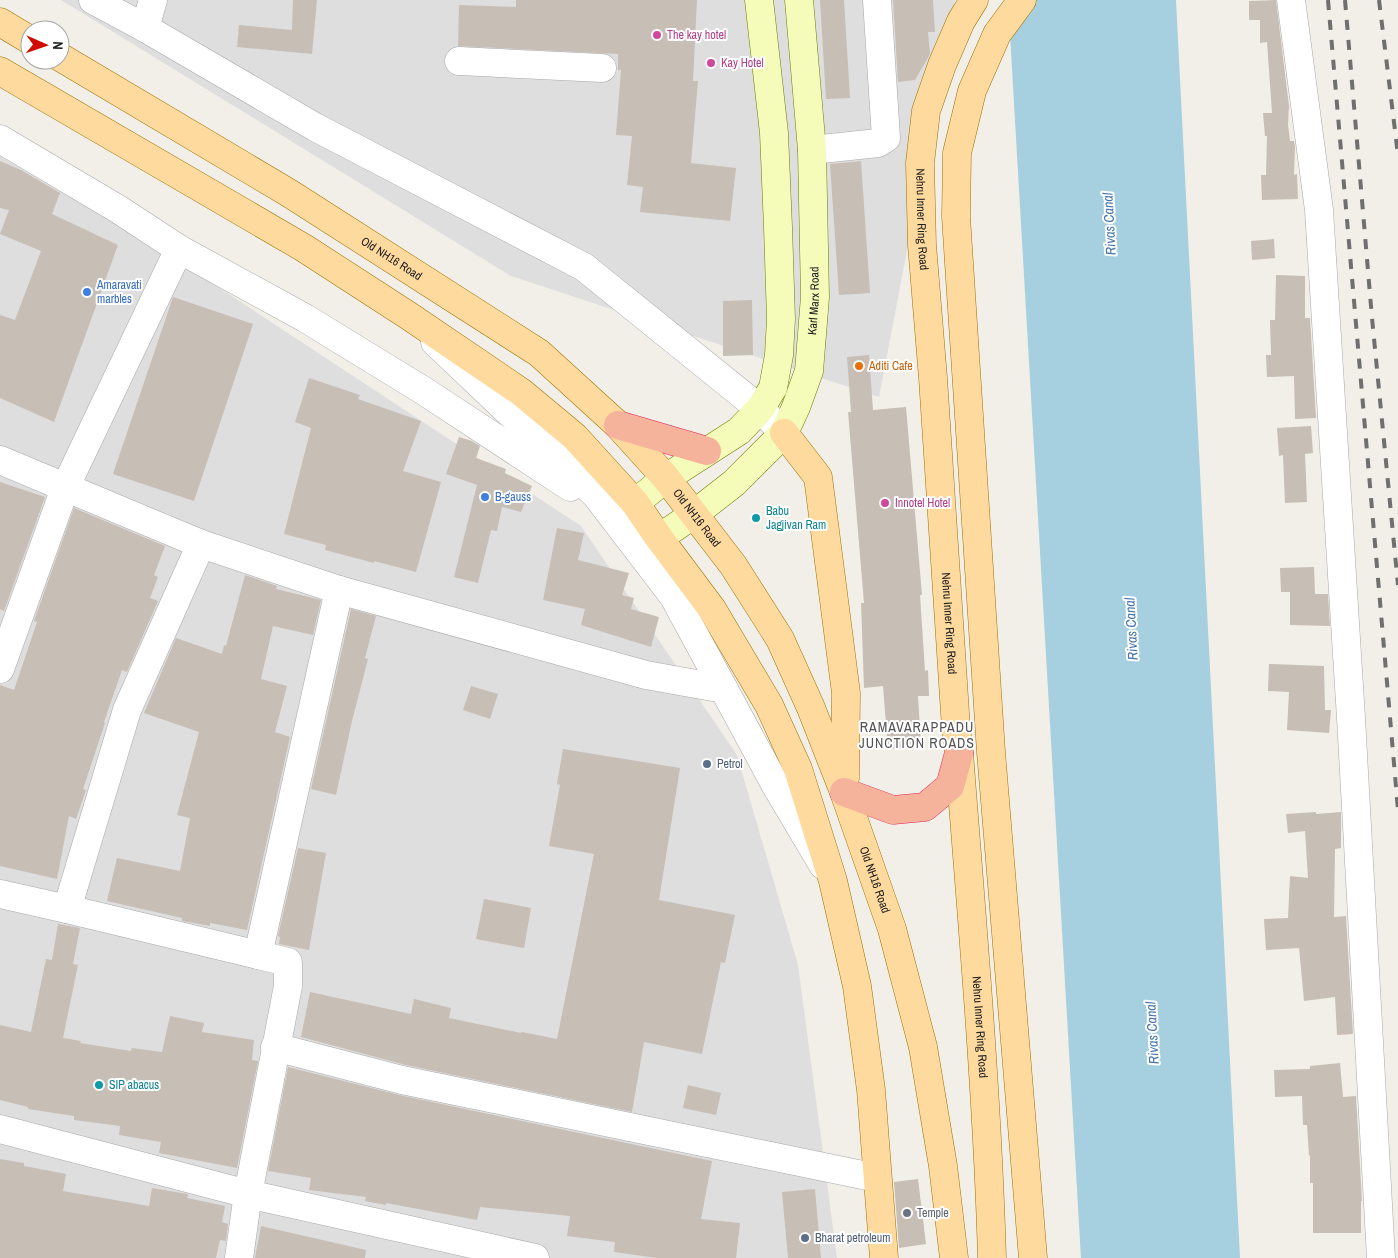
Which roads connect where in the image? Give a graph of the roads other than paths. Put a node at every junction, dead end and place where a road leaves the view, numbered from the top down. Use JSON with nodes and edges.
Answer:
{"nodes":[{"id":1,"x":93,"y":0,"type":"edge"},
{"id":2,"x":153,"y":0,"type":"edge"},
{"id":3,"x":759,"y":0,"type":"edge"},
{"id":4,"x":799,"y":0,"type":"edge"},
{"id":5,"x":877,"y":0,"type":"edge"},
{"id":6,"x":974,"y":0,"type":"edge"},
{"id":7,"x":1022,"y":0,"type":"edge"},
{"id":8,"x":1291,"y":0,"type":"edge"},
{"id":9,"x":0,"y":22,"type":"edge"},
{"id":10,"x":145,"y":28,"type":"junction"},
{"id":11,"x":20,"y":34,"type":"edge"},
{"id":12,"x":458,"y":61,"type":"dead end"},
{"id":13,"x":70,"y":63,"type":"edge"},
{"id":14,"x":602,"y":68,"type":"dead end"},
{"id":15,"x":0,"y":72,"type":"edge"},
{"id":16,"x":0,"y":139,"type":"edge"},
{"id":17,"x":812,"y":150,"type":"junction"},
{"id":18,"x":179,"y":250,"type":"junction"},
{"id":19,"x":409,"y":316,"type":"junction"},
{"id":20,"x":760,"y":409,"type":"junction"},
{"id":21,"x":618,"y":426,"type":"junction"},
{"id":22,"x":784,"y":433,"type":"junction"},
{"id":23,"x":707,"y":452,"type":"junction"},
{"id":24,"x":0,"y":460,"type":"edge"},
{"id":25,"x":666,"y":478,"type":"junction"},
{"id":26,"x":65,"y":488,"type":"junction"},
{"id":27,"x":596,"y":495,"type":"junction"},
{"id":28,"x":634,"y":503,"type":"junction"},
{"id":29,"x":693,"y":515,"type":"junction"},
{"id":30,"x":659,"y":538,"type":"junction"},
{"id":31,"x":201,"y":544,"type":"junction"},
{"id":32,"x":339,"y":590,"type":"junction"},
{"id":33,"x":0,"y":669,"type":"edge"},
{"id":34,"x":724,"y":689,"type":"junction"},
{"id":35,"x":958,"y":741,"type":"junction"},
{"id":36,"x":844,"y":792,"type":"junction"},
{"id":37,"x":833,"y":882,"type":"junction"},
{"id":38,"x":0,"y":894,"type":"edge"},
{"id":39,"x":67,"y":909,"type":"junction"},
{"id":40,"x":258,"y":955,"type":"junction"},
{"id":41,"x":275,"y":1047,"type":"junction"},
{"id":42,"x":0,"y":1129,"type":"edge"},
{"id":43,"x":878,"y":1178,"type":"junction"},
{"id":44,"x":248,"y":1194,"type":"junction"},
{"id":45,"x":473,"y":1252,"type":"edge"},
{"id":46,"x":239,"y":1258,"type":"edge"},
{"id":47,"x":535,"y":1258,"type":"edge"},
{"id":48,"x":884,"y":1258,"type":"edge"},
{"id":49,"x":954,"y":1258,"type":"edge"},
{"id":50,"x":992,"y":1258,"type":"edge"},
{"id":51,"x":1033,"y":1258,"type":"edge"},
{"id":52,"x":1381,"y":1258,"type":"edge"}],
"edges":[{"from":1,"to":10,"type":"street"},
{"from":2,"to":10,"type":"street"},
{"from":3,"to":20,"type":"main road"},
{"from":4,"to":17,"type":"main road","name":"Karl Marx Road"},
{"from":5,"to":17,"type":"street"},
{"from":6,"to":35,"type":"main road","name":"Nehru Inner Ring Road"},
{"from":7,"to":51,"type":"main road"},
{"from":8,"to":52,"type":"street"},
{"from":9,"to":11,"type":"main road"},
{"from":10,"to":20,"type":"street"},
{"from":12,"to":14,"type":"street"},
{"from":13,"to":21,"type":"main road","name":"Old NH16 Road"},
{"from":15,"to":19,"type":"main road"},
{"from":16,"to":18,"type":"street"},
{"from":17,"to":22,"type":"main road","name":"Karl Marx Road"},
{"from":18,"to":26,"type":"street"},
{"from":18,"to":27,"type":"street"},
{"from":19,"to":27,"type":"street"},
{"from":19,"to":28,"type":"main road"},
{"from":20,"to":22,"type":"street"},
{"from":20,"to":23,"type":"main road"},
{"from":21,"to":23,"type":"highway"},
{"from":21,"to":25,"type":"main road","name":"Old NH16 Road"},
{"from":22,"to":29,"type":"main road","name":"Karl Marx Road"},
{"from":22,"to":36,"type":"main road"},
{"from":23,"to":25,"type":"main road"},
{"from":24,"to":26,"type":"street"},
{"from":25,"to":28,"type":"main road"},
{"from":25,"to":29,"type":"main road","name":"Old NH16 Road"},
{"from":26,"to":31,"type":"street"},
{"from":26,"to":33,"type":"street"},
{"from":27,"to":34,"type":"street"},
{"from":28,"to":30,"type":"main road"},
{"from":29,"to":30,"type":"main road","name":"Karl Marx Road"},
{"from":29,"to":36,"type":"main road","name":"Old NH16 Road"},
{"from":30,"to":37,"type":"main road"},
{"from":31,"to":32,"type":"street"},
{"from":31,"to":39,"type":"street"},
{"from":32,"to":34,"type":"street"},
{"from":32,"to":40,"type":"street"},
{"from":34,"to":37,"type":"street"},
{"from":35,"to":36,"type":"highway"},
{"from":35,"to":50,"type":"main road","name":"Nehru Inner Ring Road"},
{"from":36,"to":49,"type":"main road","name":"Old NH16 Road"},
{"from":37,"to":43,"type":"main road"},
{"from":38,"to":39,"type":"street"},
{"from":39,"to":40,"type":"street"},
{"from":40,"to":41,"type":"street"},
{"from":41,"to":43,"type":"street"},
{"from":41,"to":44,"type":"street"},
{"from":42,"to":44,"type":"street"},
{"from":43,"to":48,"type":"main road"},
{"from":44,"to":45,"type":"street"},
{"from":44,"to":46,"type":"street"},
{"from":45,"to":47,"type":"street"}]}
